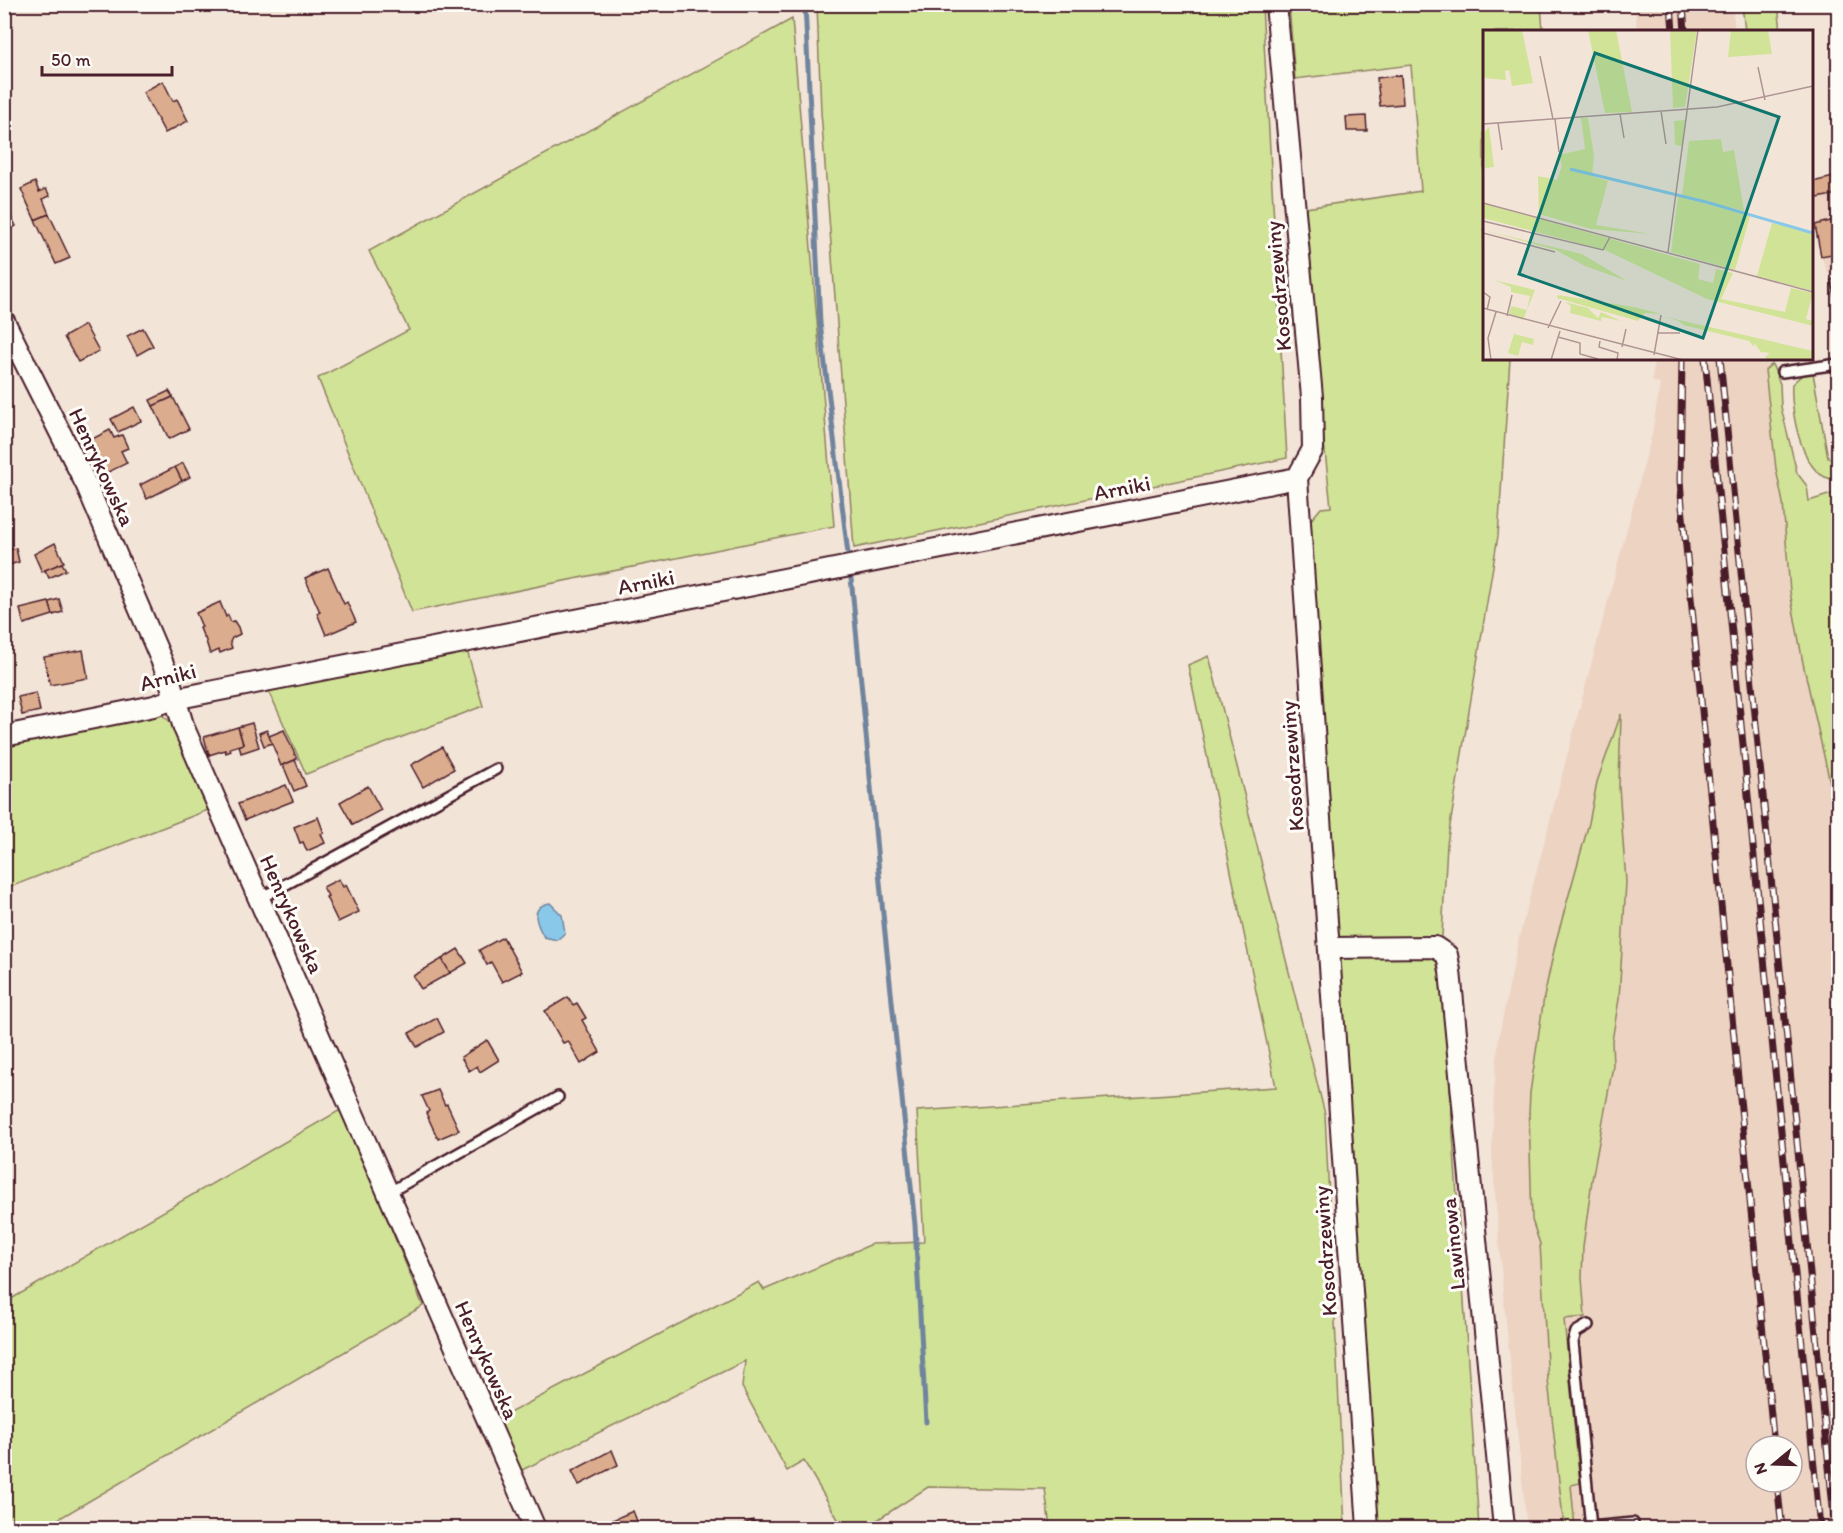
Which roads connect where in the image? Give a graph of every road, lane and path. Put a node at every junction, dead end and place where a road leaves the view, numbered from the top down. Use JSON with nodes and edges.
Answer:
{"nodes":[{"id":1,"x":1276,"y":4,"type":"edge"},
{"id":2,"x":4,"y":321,"type":"edge"},
{"id":3,"x":1839,"y":364,"type":"edge"},
{"id":4,"x":1782,"y":372,"type":"dead end"},
{"id":5,"x":1297,"y":478,"type":"junction"},
{"id":6,"x":174,"y":699,"type":"junction"},
{"id":7,"x":4,"y":736,"type":"edge"},
{"id":8,"x":496,"y":769,"type":"dead end"},
{"id":9,"x":260,"y":899,"type":"junction"},
{"id":10,"x":1329,"y":948,"type":"junction"},
{"id":11,"x":558,"y":1097,"type":"dead end"},
{"id":12,"x":388,"y":1193,"type":"junction"},
{"id":13,"x":1588,"y":1325,"type":"dead end"},
{"id":14,"x":1633,"y":1522,"type":"dead end"},
{"id":15,"x":535,"y":1528,"type":"edge"},
{"id":16,"x":1368,"y":1528,"type":"edge"},
{"id":17,"x":1504,"y":1528,"type":"edge"},
{"id":18,"x":1591,"y":1528,"type":"edge"}],
"edges":[{"from":1,"to":5,"type":"street","name":"Kosodrzewiny"},
{"from":2,"to":6,"type":"street","name":"Henrykowska"},
{"from":3,"to":4,"type":"lane"},
{"from":5,"to":6,"type":"street","name":"Arniki"},
{"from":5,"to":10,"type":"street","name":"Kosodrzewiny"},
{"from":6,"to":7,"type":"street","name":"Arniki"},
{"from":6,"to":9,"type":"street","name":"Henrykowska"},
{"from":8,"to":9,"type":"lane"},
{"from":9,"to":12,"type":"street","name":"Henrykowska"},
{"from":10,"to":16,"type":"street","name":"Kosodrzewiny"},
{"from":10,"to":17,"type":"street","name":"Lawinowa"},
{"from":11,"to":12,"type":"lane"},
{"from":12,"to":15,"type":"street","name":"Henrykowska"},
{"from":13,"to":18,"type":"lane"},
{"from":14,"to":18,"type":"lane"}]}
